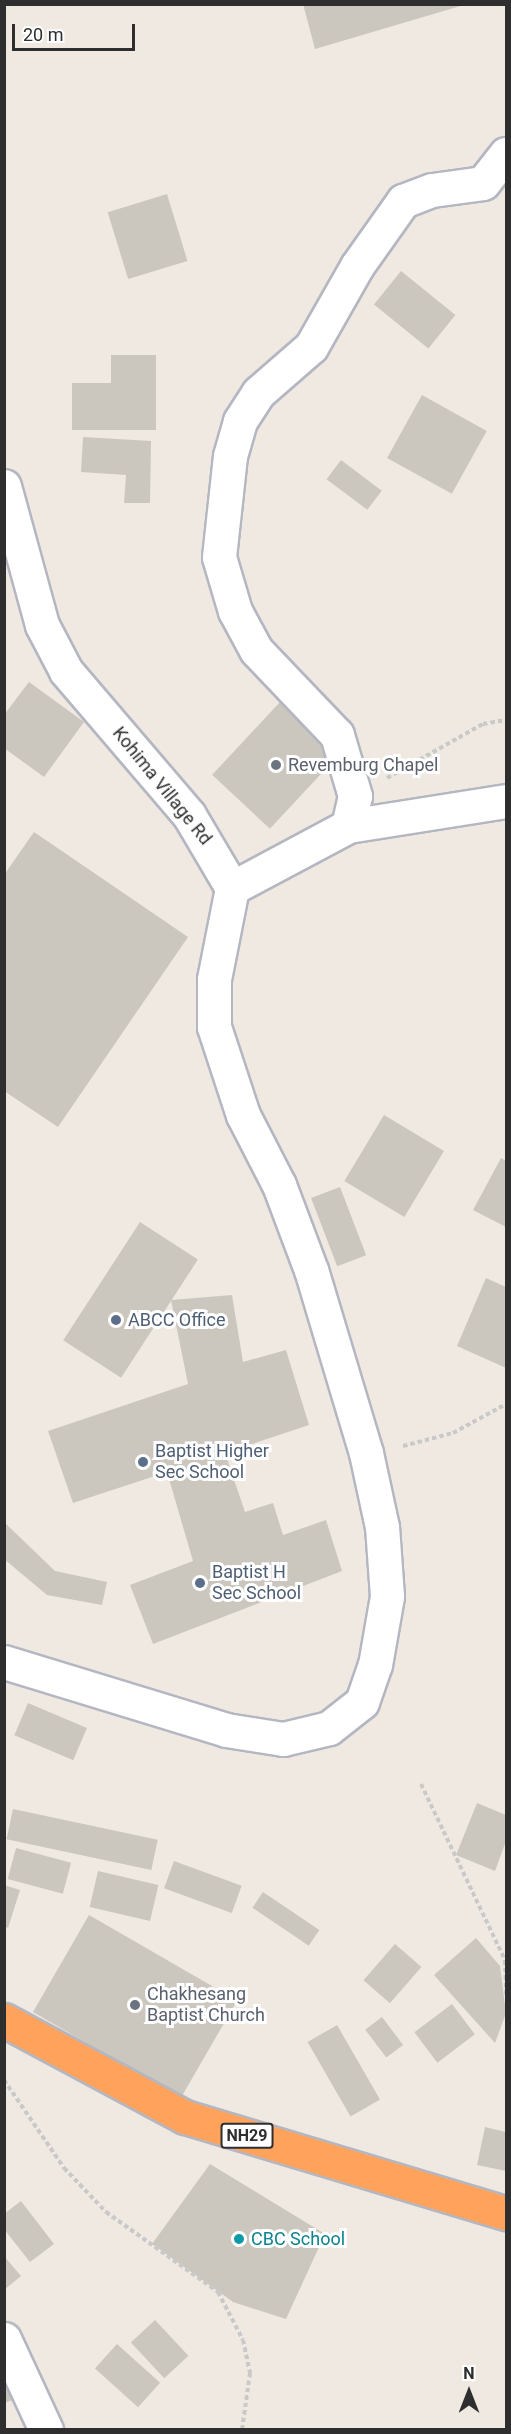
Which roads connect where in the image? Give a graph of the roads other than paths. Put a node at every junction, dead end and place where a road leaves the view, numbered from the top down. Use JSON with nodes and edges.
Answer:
{"nodes":[{"id":1,"x":507,"y":154,"type":"edge"},
{"id":2,"x":4,"y":486,"type":"edge"},
{"id":3,"x":507,"y":801,"type":"edge"},
{"id":4,"x":352,"y":811,"type":"junction"},
{"id":5,"x":232,"y":888,"type":"junction"},
{"id":6,"x":4,"y":1662,"type":"edge"},
{"id":7,"x":4,"y":2020,"type":"edge"},
{"id":8,"x":507,"y":2213,"type":"edge"},
{"id":9,"x":4,"y":2340,"type":"edge"},
{"id":10,"x":46,"y":2430,"type":"edge"}],
"edges":[{"from":1,"to":4,"type":"main road"},
{"from":2,"to":5,"type":"main road","name":"Kohima Village Rd"},
{"from":3,"to":4,"type":"main road"},
{"from":4,"to":5,"type":"main road"},
{"from":5,"to":6,"type":"main road"},
{"from":7,"to":8,"type":"highway","number":"NH29"},
{"from":9,"to":10,"type":"main road"}]}
